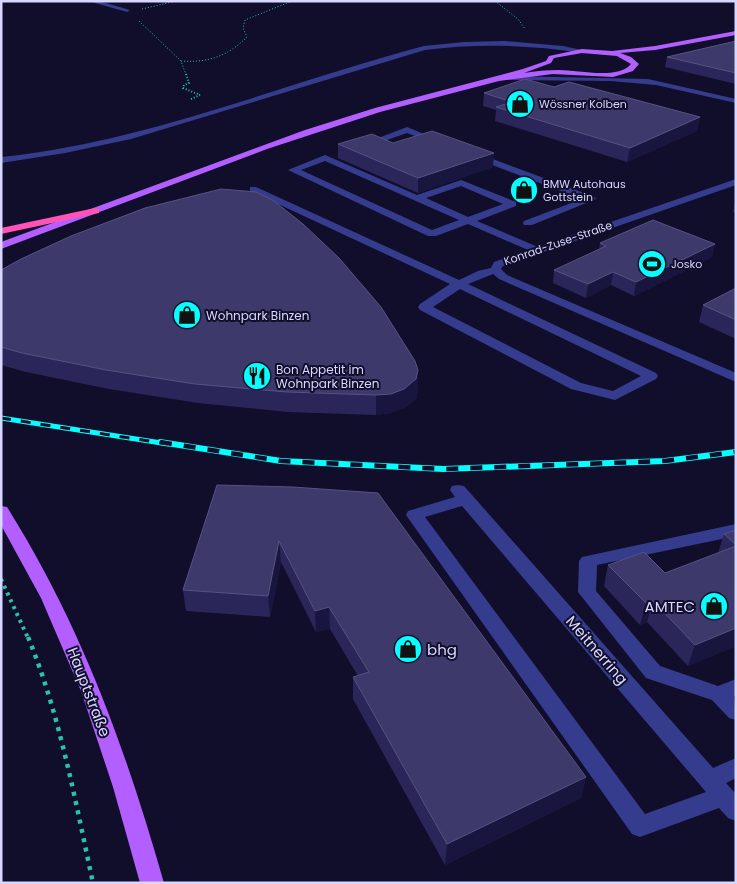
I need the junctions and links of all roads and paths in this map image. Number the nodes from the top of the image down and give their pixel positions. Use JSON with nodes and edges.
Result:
{"nodes":[{"id":1,"x":91,"y":1,"type":"edge"},
{"id":2,"x":176,"y":1,"type":"edge"},
{"id":3,"x":292,"y":1,"type":"edge"},
{"id":4,"x":495,"y":1,"type":"edge"},
{"id":5,"x":137,"y":9,"type":"dead end"},
{"id":6,"x":127,"y":10,"type":"joint"},
{"id":7,"x":526,"y":32,"type":"dead end"},
{"id":8,"x":736,"y":33,"type":"edge"},
{"id":9,"x":527,"y":43,"type":"junction"},
{"id":10,"x":656,"y":48,"type":"junction"},
{"id":11,"x":583,"y":51,"type":"junction"},
{"id":12,"x":606,"y":52,"type":"junction"},
{"id":13,"x":552,"y":59,"type":"junction"},
{"id":14,"x":630,"y":60,"type":"junction"},
{"id":15,"x":182,"y":61,"type":"junction"},
{"id":16,"x":639,"y":70,"type":"junction"},
{"id":17,"x":578,"y":73,"type":"junction"},
{"id":18,"x":607,"y":75,"type":"junction"},
{"id":19,"x":510,"y":78,"type":"junction"},
{"id":20,"x":495,"y":79,"type":"junction"},
{"id":21,"x":656,"y":83,"type":"junction"},
{"id":22,"x":200,"y":95,"type":"dead end"},
{"id":23,"x":736,"y":95,"type":"edge"},
{"id":24,"x":736,"y":101,"type":"edge"},
{"id":25,"x":444,"y":144,"type":"edge"},
{"id":26,"x":462,"y":150,"type":"edge"},
{"id":27,"x":325,"y":158,"type":"junction"},
{"id":28,"x":1,"y":160,"type":"edge"},
{"id":29,"x":735,"y":183,"type":"edge"},
{"id":30,"x":253,"y":189,"type":"dead end"},
{"id":31,"x":417,"y":198,"type":"junction"},
{"id":32,"x":95,"y":211,"type":"junction"},
{"id":33,"x":468,"y":220,"type":"junction"},
{"id":34,"x":528,"y":223,"type":"dead end"},
{"id":35,"x":1,"y":231,"type":"edge"},
{"id":36,"x":1,"y":246,"type":"edge"},
{"id":37,"x":537,"y":250,"type":"junction"},
{"id":38,"x":495,"y":270,"type":"junction"},
{"id":39,"x":459,"y":284,"type":"junction"},
{"id":40,"x":736,"y":378,"type":"edge"},
{"id":41,"x":1,"y":511,"type":"edge"},
{"id":42,"x":736,"y":530,"type":"edge"},
{"id":43,"x":1,"y":579,"type":"edge"},
{"id":44,"x":727,"y":691,"type":"edge"},
{"id":45,"x":736,"y":712,"type":"edge"},
{"id":46,"x":736,"y":767,"type":"edge"},
{"id":47,"x":723,"y":796,"type":"edge"},
{"id":48,"x":93,"y":883,"type":"edge"},
{"id":49,"x":152,"y":883,"type":"edge"}],
"edges":[{"from":1,"to":6,"type":"street"},
{"from":2,"to":5,"type":"path"},
{"from":3,"to":15,"type":"path"},
{"from":4,"to":7,"type":"path"},
{"from":6,"to":15,"type":"path"},
{"from":8,"to":10,"type":"main road"},
{"from":9,"to":11,"type":"street"},
{"from":9,"to":13,"type":"street"},
{"from":9,"to":28,"type":"street"},
{"from":10,"to":12,"type":"main road"},
{"from":10,"to":14,"type":"main road"},
{"from":11,"to":12,"type":"main road"},
{"from":11,"to":13,"type":"main road"},
{"from":12,"to":14,"type":"main road"},
{"from":13,"to":17,"type":"main road"},
{"from":13,"to":20,"type":"main road"},
{"from":14,"to":16,"type":"main road"},
{"from":15,"to":22,"type":"path"},
{"from":16,"to":18,"type":"main road"},
{"from":16,"to":23,"type":"street"},
{"from":17,"to":18,"type":"main road"},
{"from":17,"to":19,"type":"main road"},
{"from":18,"to":21,"type":"street"},
{"from":19,"to":20,"type":"main road"},
{"from":19,"to":21,"type":"street"},
{"from":20,"to":32,"type":"main road"},
{"from":21,"to":24,"type":"street"},
{"from":25,"to":27,"type":"street"},
{"from":26,"to":34,"type":"street"},
{"from":27,"to":31,"type":"street"},
{"from":27,"to":33,"type":"street"},
{"from":29,"to":37,"type":"street","name":"Konrad-Zuse-Straße"},
{"from":30,"to":39,"type":"street"},
{"from":31,"to":33,"type":"street"},
{"from":31,"to":33,"type":"street"},
{"from":32,"to":35,"type":"highway"},
{"from":32,"to":36,"type":"main road"},
{"from":33,"to":37,"type":"street"},
{"from":37,"to":38,"type":"street","name":"Konrad-Zuse-Straße"},
{"from":38,"to":39,"type":"street"},
{"from":38,"to":40,"type":"street","name":"Konrad-Zuse-Straße"},
{"from":39,"to":39,"type":"street"},
{"from":41,"to":49,"type":"main road","name":"Hauptstraße"},
{"from":42,"to":44,"type":"street"},
{"from":43,"to":48,"type":"path"},
{"from":44,"to":45,"type":"street"},
{"from":46,"to":47,"type":"street"},
{"from":47,"to":47,"type":"street","name":"Meitnerring"}]}
